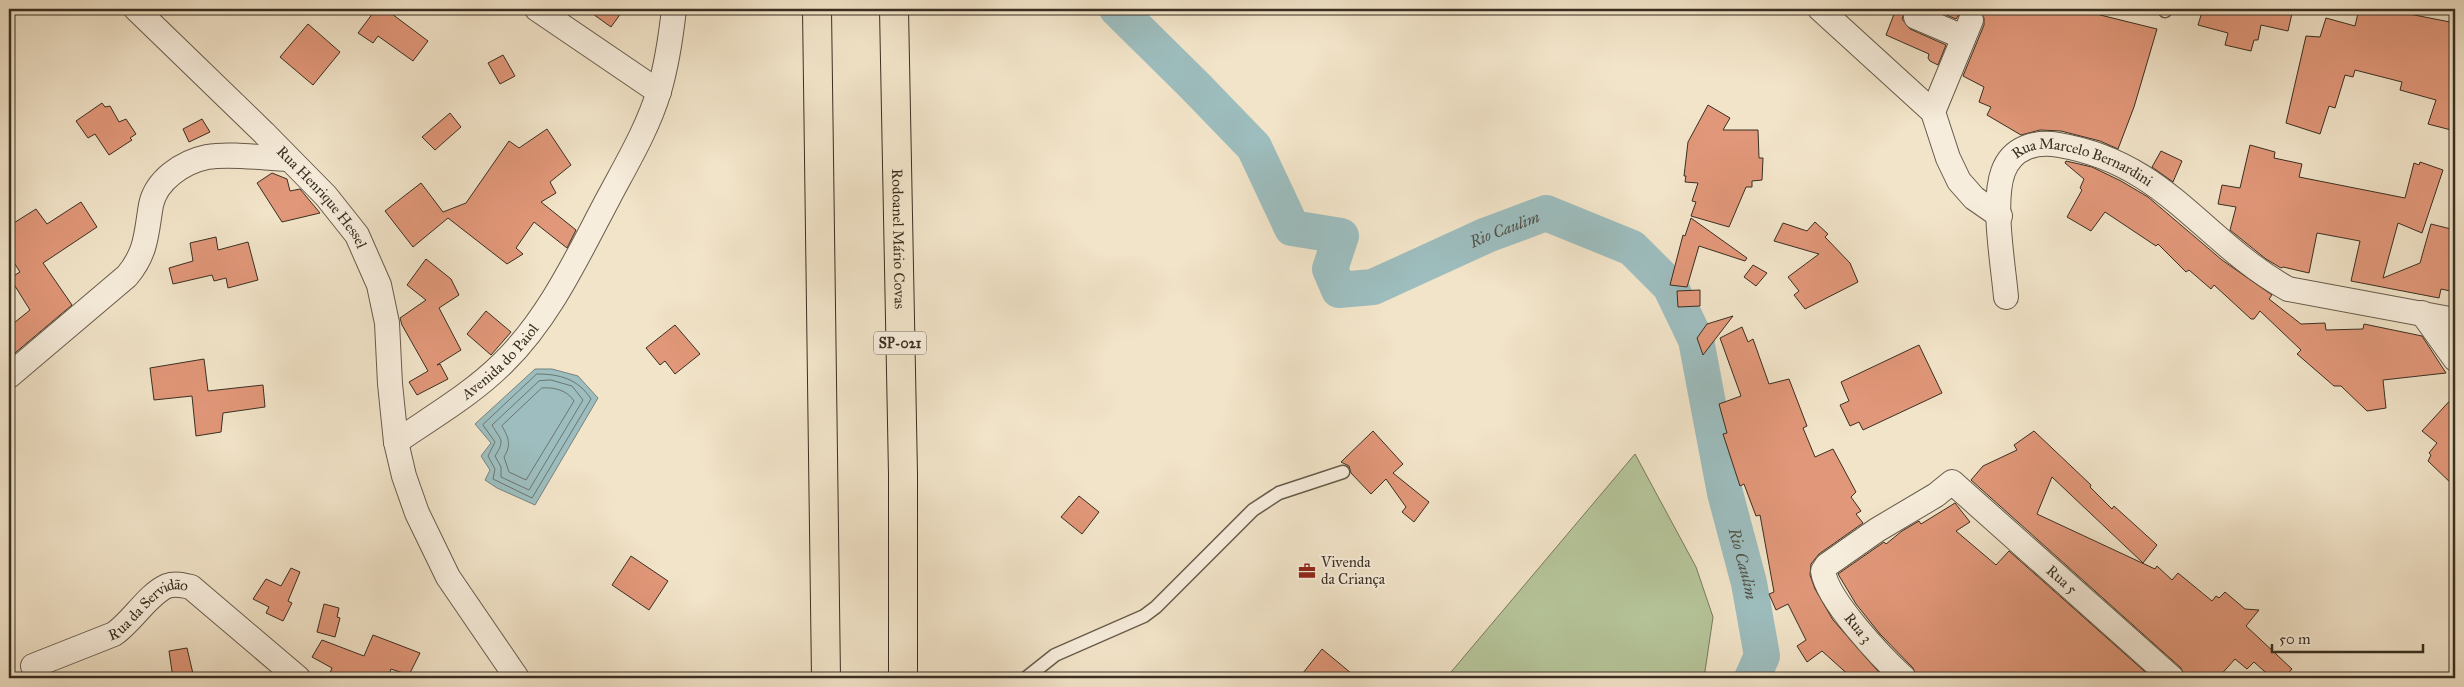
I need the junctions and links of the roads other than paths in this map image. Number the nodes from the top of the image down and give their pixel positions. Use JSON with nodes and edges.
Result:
{"nodes":[{"id":1,"x":136,"y":9,"type":"edge"},
{"id":2,"x":537,"y":9,"type":"edge"},
{"id":3,"x":674,"y":9,"type":"edge"},
{"id":4,"x":817,"y":9,"type":"edge"},
{"id":5,"x":894,"y":9,"type":"edge"},
{"id":6,"x":1820,"y":9,"type":"edge"},
{"id":7,"x":1916,"y":17,"type":"dead end"},
{"id":8,"x":659,"y":92,"type":"junction"},
{"id":9,"x":1933,"y":112,"type":"junction"},
{"id":10,"x":288,"y":159,"type":"junction"},
{"id":11,"x":2000,"y":216,"type":"junction"},
{"id":12,"x":2006,"y":297,"type":"dead end"},
{"id":13,"x":2422,"y":313,"type":"junction"},
{"id":14,"x":2455,"y":320,"type":"edge"},
{"id":15,"x":2455,"y":359,"type":"edge"},
{"id":16,"x":9,"y":376,"type":"edge"},
{"id":17,"x":396,"y":442,"type":"junction"},
{"id":18,"x":1343,"y":472,"type":"dead end"},
{"id":19,"x":1952,"y":482,"type":"joint"},
{"id":20,"x":33,"y":666,"type":"dead end"},
{"id":21,"x":298,"y":678,"type":"edge"},
{"id":22,"x":518,"y":678,"type":"edge"},
{"id":23,"x":826,"y":678,"type":"edge"},
{"id":24,"x":903,"y":678,"type":"edge"},
{"id":25,"x":1026,"y":678,"type":"edge"},
{"id":26,"x":1904,"y":678,"type":"edge"},
{"id":27,"x":2172,"y":678,"type":"edge"}],
"edges":[{"from":1,"to":10,"type":"street","name":"Rua Henrique Hessel"},
{"from":2,"to":8,"type":"street"},
{"from":3,"to":8,"type":"street","name":"Avenida do Paiol"},
{"from":4,"to":23,"type":"highway"},
{"from":5,"to":24,"type":"highway","name":"Rodoanel Mário Covas","number":"SP-021"},
{"from":6,"to":9,"type":"street"},
{"from":7,"to":9,"type":"street"},
{"from":8,"to":17,"type":"street","name":"Avenida do Paiol"},
{"from":9,"to":11,"type":"street"},
{"from":10,"to":16,"type":"street"},
{"from":10,"to":17,"type":"street","name":"Rua Henrique Hessel"},
{"from":11,"to":12,"type":"street","name":"Rua Marcelo Bernardini"},
{"from":11,"to":13,"type":"street","name":"Rua Marcelo Bernardini"},
{"from":13,"to":14,"type":"street","name":"Rua Marcelo Bernardini"},
{"from":13,"to":15,"type":"street"},
{"from":17,"to":22,"type":"street"},
{"from":18,"to":25,"type":"lane"},
{"from":19,"to":26,"type":"street","name":"Rua 3"},
{"from":19,"to":27,"type":"street","name":"Rua 5"},
{"from":20,"to":21,"type":"street","name":"Rua da Servidão"}]}
